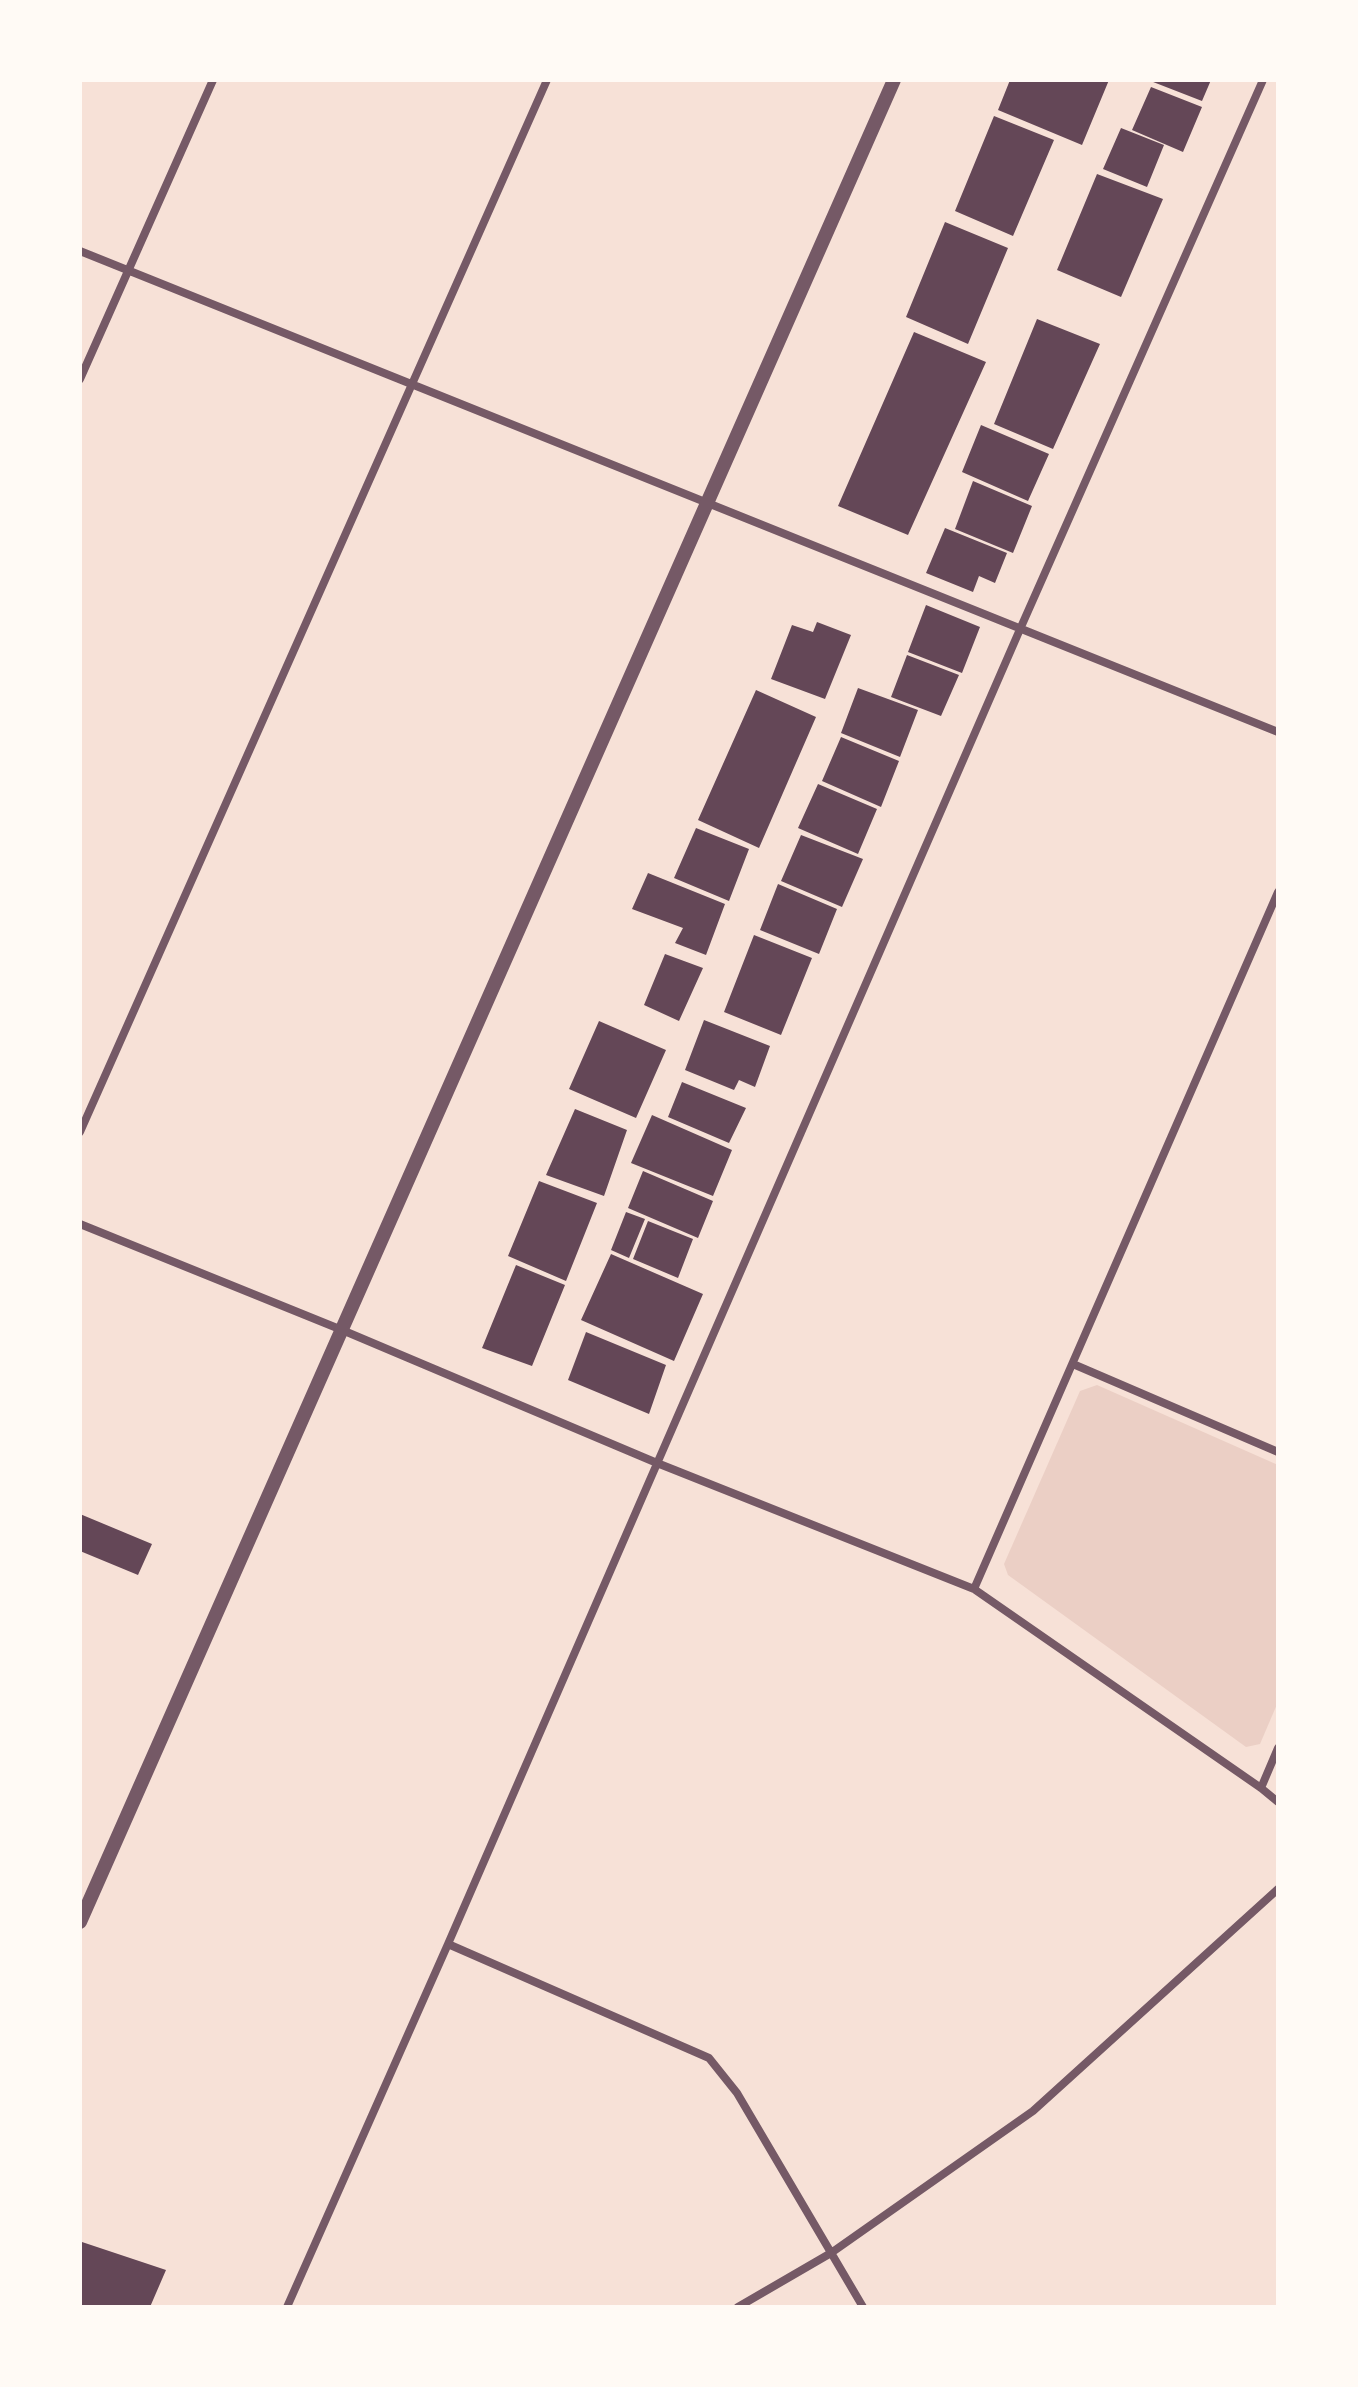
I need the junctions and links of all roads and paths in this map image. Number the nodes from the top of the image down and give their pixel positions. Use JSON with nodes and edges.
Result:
{"nodes":[{"id":1,"x":213,"y":80,"type":"edge"},
{"id":2,"x":547,"y":80,"type":"edge"},
{"id":3,"x":894,"y":80,"type":"edge"},
{"id":4,"x":1263,"y":80,"type":"edge"},
{"id":5,"x":80,"y":251,"type":"edge"},
{"id":6,"x":128,"y":271,"type":"junction"},
{"id":7,"x":80,"y":379,"type":"edge"},
{"id":8,"x":411,"y":385,"type":"junction"},
{"id":9,"x":707,"y":503,"type":"junction"},
{"id":10,"x":1021,"y":627,"type":"junction"},
{"id":11,"x":1278,"y":732,"type":"edge"},
{"id":12,"x":1278,"y":892,"type":"edge"},
{"id":13,"x":80,"y":1132,"type":"edge"},
{"id":14,"x":80,"y":1224,"type":"edge"},
{"id":15,"x":342,"y":1330,"type":"junction"},
{"id":16,"x":1073,"y":1364,"type":"junction"},
{"id":17,"x":1278,"y":1452,"type":"edge"},
{"id":18,"x":657,"y":1463,"type":"junction"},
{"id":19,"x":974,"y":1589,"type":"junction"},
{"id":20,"x":1278,"y":1748,"type":"edge"},
{"id":21,"x":1261,"y":1788,"type":"junction"},
{"id":22,"x":1278,"y":1802,"type":"edge"},
{"id":23,"x":1278,"y":1889,"type":"edge"},
{"id":24,"x":80,"y":1922,"type":"edge"},
{"id":25,"x":448,"y":1944,"type":"junction"},
{"id":26,"x":831,"y":2253,"type":"junction"},
{"id":27,"x":287,"y":2307,"type":"edge"},
{"id":28,"x":738,"y":2307,"type":"edge"},
{"id":29,"x":863,"y":2307,"type":"edge"}],
"edges":[{"from":1,"to":6,"type":"street"},
{"from":2,"to":8,"type":"street"},
{"from":3,"to":9,"type":"street"},
{"from":4,"to":10,"type":"street"},
{"from":5,"to":6,"type":"street"},
{"from":6,"to":7,"type":"street"},
{"from":6,"to":8,"type":"street"},
{"from":8,"to":9,"type":"street"},
{"from":8,"to":13,"type":"street"},
{"from":9,"to":10,"type":"street"},
{"from":9,"to":15,"type":"street"},
{"from":10,"to":11,"type":"street"},
{"from":10,"to":18,"type":"street"},
{"from":12,"to":16,"type":"street"},
{"from":14,"to":15,"type":"street"},
{"from":15,"to":18,"type":"street"},
{"from":15,"to":24,"type":"street"},
{"from":16,"to":17,"type":"street"},
{"from":16,"to":19,"type":"street"},
{"from":18,"to":19,"type":"street"},
{"from":18,"to":25,"type":"street"},
{"from":19,"to":21,"type":"street"},
{"from":20,"to":21,"type":"street"},
{"from":21,"to":22,"type":"street"},
{"from":23,"to":26,"type":"street"},
{"from":25,"to":26,"type":"street"},
{"from":25,"to":27,"type":"street"},
{"from":26,"to":28,"type":"street"},
{"from":26,"to":29,"type":"street"}]}
